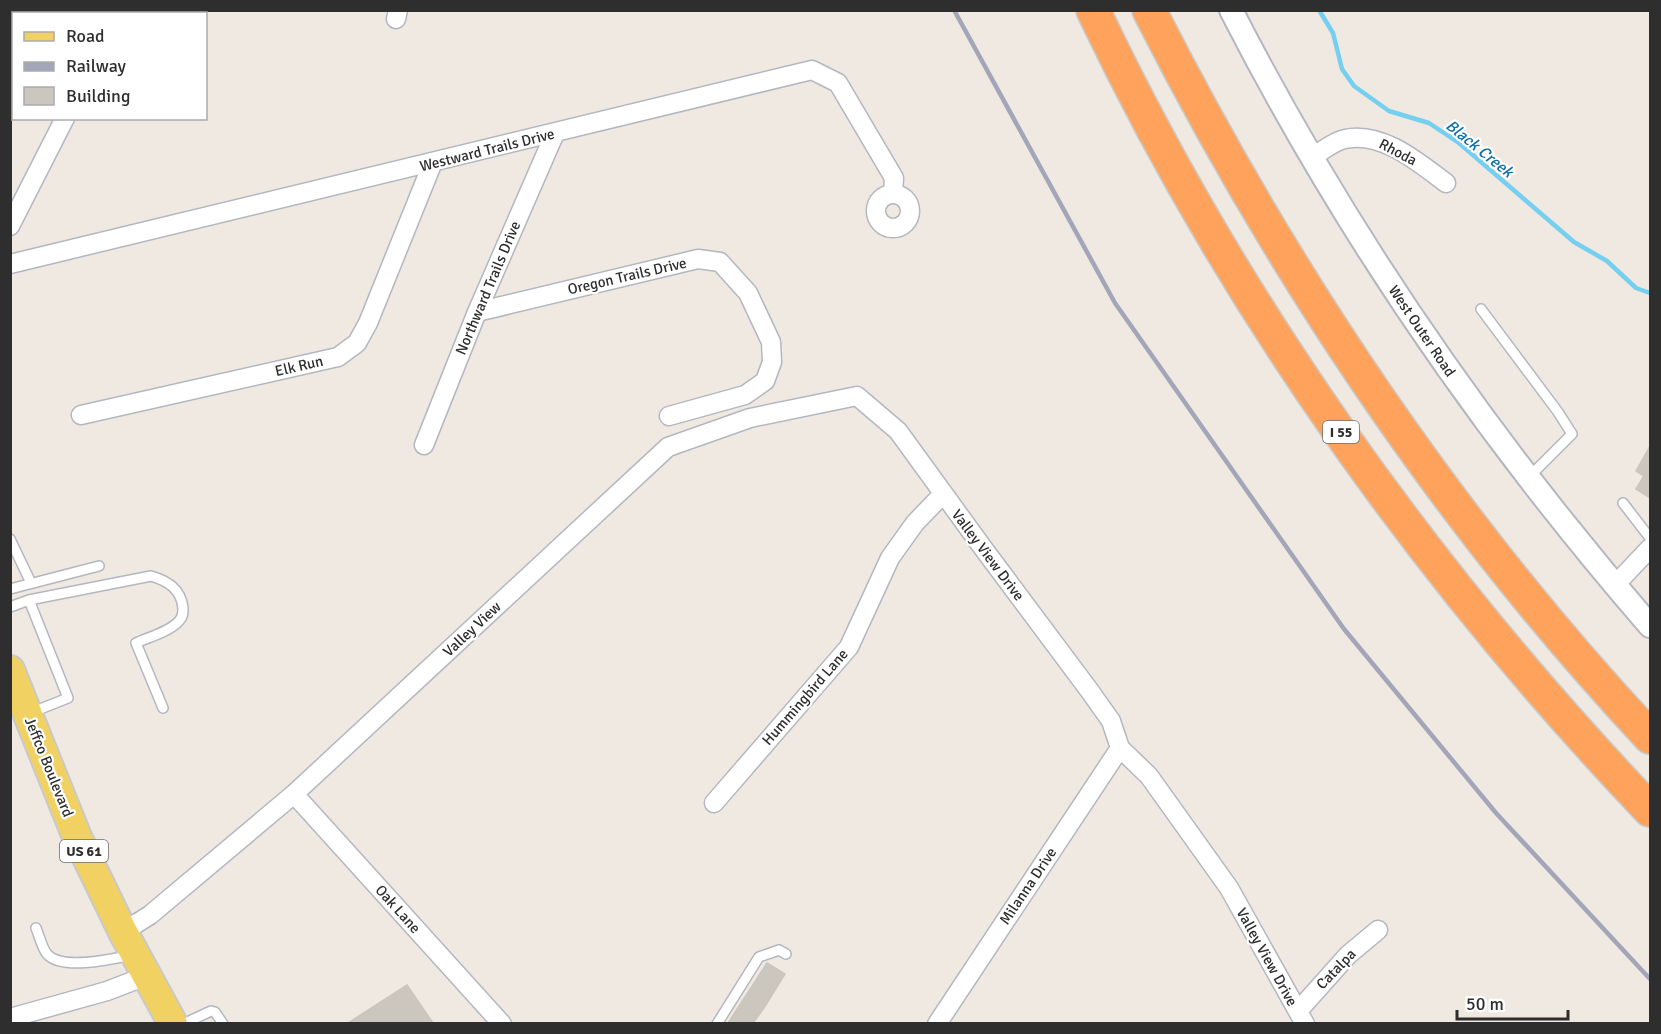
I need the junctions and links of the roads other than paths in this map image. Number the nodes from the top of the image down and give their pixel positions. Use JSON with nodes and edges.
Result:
{"nodes":[{"id":1,"x":1093,"y":10,"type":"edge"},
{"id":2,"x":1149,"y":10,"type":"edge"},
{"id":3,"x":1231,"y":10,"type":"edge"},
{"id":4,"x":64,"y":120,"type":"edge"},
{"id":5,"x":555,"y":133,"type":"junction"},
{"id":6,"x":1312,"y":157,"type":"junction"},
{"id":7,"x":433,"y":162,"type":"junction"},
{"id":8,"x":1446,"y":183,"type":"dead end"},
{"id":9,"x":893,"y":193,"type":"dead end"},
{"id":10,"x":10,"y":226,"type":"edge"},
{"id":11,"x":10,"y":264,"type":"edge"},
{"id":12,"x":1481,"y":309,"type":"dead end"},
{"id":13,"x":477,"y":312,"type":"junction"},
{"id":14,"x":857,"y":396,"type":"joint"},
{"id":15,"x":81,"y":415,"type":"dead end"},
{"id":16,"x":669,"y":416,"type":"dead end"},
{"id":17,"x":424,"y":445,"type":"dead end"},
{"id":18,"x":1528,"y":478,"type":"junction"},
{"id":19,"x":943,"y":494,"type":"junction"},
{"id":20,"x":1623,"y":503,"type":"dead end"},
{"id":21,"x":1650,"y":538,"type":"edge"},
{"id":22,"x":10,"y":539,"type":"edge"},
{"id":23,"x":1650,"y":548,"type":"edge"},
{"id":24,"x":99,"y":566,"type":"dead end"},
{"id":25,"x":31,"y":583,"type":"junction"},
{"id":26,"x":1615,"y":585,"type":"junction"},
{"id":27,"x":10,"y":589,"type":"edge"},
{"id":28,"x":29,"y":600,"type":"junction"},
{"id":29,"x":10,"y":607,"type":"edge"},
{"id":30,"x":1650,"y":626,"type":"edge"},
{"id":31,"x":10,"y":670,"type":"edge"},
{"id":32,"x":163,"y":708,"type":"dead end"},
{"id":33,"x":27,"y":714,"type":"junction"},
{"id":34,"x":1650,"y":737,"type":"edge"},
{"id":35,"x":1120,"y":748,"type":"junction"},
{"id":36,"x":294,"y":794,"type":"junction"},
{"id":37,"x":714,"y":803,"type":"dead end"},
{"id":38,"x":1650,"y":810,"type":"edge"},
{"id":39,"x":36,"y":927,"type":"dead end"},
{"id":40,"x":1378,"y":930,"type":"dead end"},
{"id":41,"x":134,"y":954,"type":"junction"},
{"id":42,"x":786,"y":954,"type":"dead end"},
{"id":43,"x":1301,"y":1017,"type":"edge"},
{"id":44,"x":10,"y":1018,"type":"edge"},
{"id":45,"x":172,"y":1023,"type":"edge"},
{"id":46,"x":183,"y":1023,"type":"edge"},
{"id":47,"x":224,"y":1023,"type":"edge"},
{"id":48,"x":502,"y":1023,"type":"edge"},
{"id":49,"x":717,"y":1023,"type":"edge"},
{"id":50,"x":937,"y":1023,"type":"edge"}],
"edges":[{"from":1,"to":38,"type":"highway","number":"I 55"},
{"from":2,"to":34,"type":"highway"},
{"from":3,"to":6,"type":"street","name":"West Outer Road"},
{"from":4,"to":10,"type":"street"},
{"from":5,"to":7,"type":"street","name":"Westward Trails Drive"},
{"from":5,"to":9,"type":"street","name":"Westward Trails Drive"},
{"from":5,"to":13,"type":"street","name":"Northward Trails Drive"},
{"from":6,"to":8,"type":"street","name":"Rhoda"},
{"from":6,"to":18,"type":"street","name":"West Outer Road"},
{"from":7,"to":11,"type":"street","name":"Westward Trails Drive"},
{"from":7,"to":15,"type":"street","name":"Elk Run"},
{"from":12,"to":18,"type":"lane"},
{"from":13,"to":16,"type":"street","name":"Oregon Trails Drive"},
{"from":13,"to":17,"type":"street","name":"Northward Trails Drive"},
{"from":14,"to":19,"type":"street","name":"Valley View Drive"},
{"from":14,"to":36,"type":"street","name":"Valley View"},
{"from":18,"to":26,"type":"street","name":"West Outer Road"},
{"from":19,"to":35,"type":"street","name":"Valley View Drive"},
{"from":19,"to":37,"type":"street","name":"Hummingbird Lane"},
{"from":20,"to":21,"type":"lane"},
{"from":22,"to":25,"type":"lane"},
{"from":23,"to":26,"type":"street"},
{"from":24,"to":25,"type":"lane"},
{"from":25,"to":27,"type":"lane"},
{"from":26,"to":30,"type":"street","name":"West Outer Road"},
{"from":28,"to":29,"type":"lane"},
{"from":28,"to":32,"type":"lane"},
{"from":28,"to":33,"type":"lane"},
{"from":31,"to":33,"type":"main road","name":"Jeffco Boulevard","number":"US 61"},
{"from":33,"to":41,"type":"main road","name":"Jeffco Boulevard","number":"US 61"},
{"from":35,"to":43,"type":"street","name":"Valley View Drive"},
{"from":35,"to":50,"type":"street","name":"Milanna Drive"},
{"from":36,"to":41,"type":"street","name":"Valley View"},
{"from":36,"to":48,"type":"street","name":"Oak Lane"},
{"from":39,"to":41,"type":"lane"},
{"from":40,"to":43,"type":"street","name":"Catalpa"},
{"from":41,"to":44,"type":"street","name":"Valley View"},
{"from":41,"to":45,"type":"main road","name":"Jeffco Boulevard","number":"US 61"},
{"from":42,"to":49,"type":"lane"},
{"from":46,"to":47,"type":"lane"}]}
